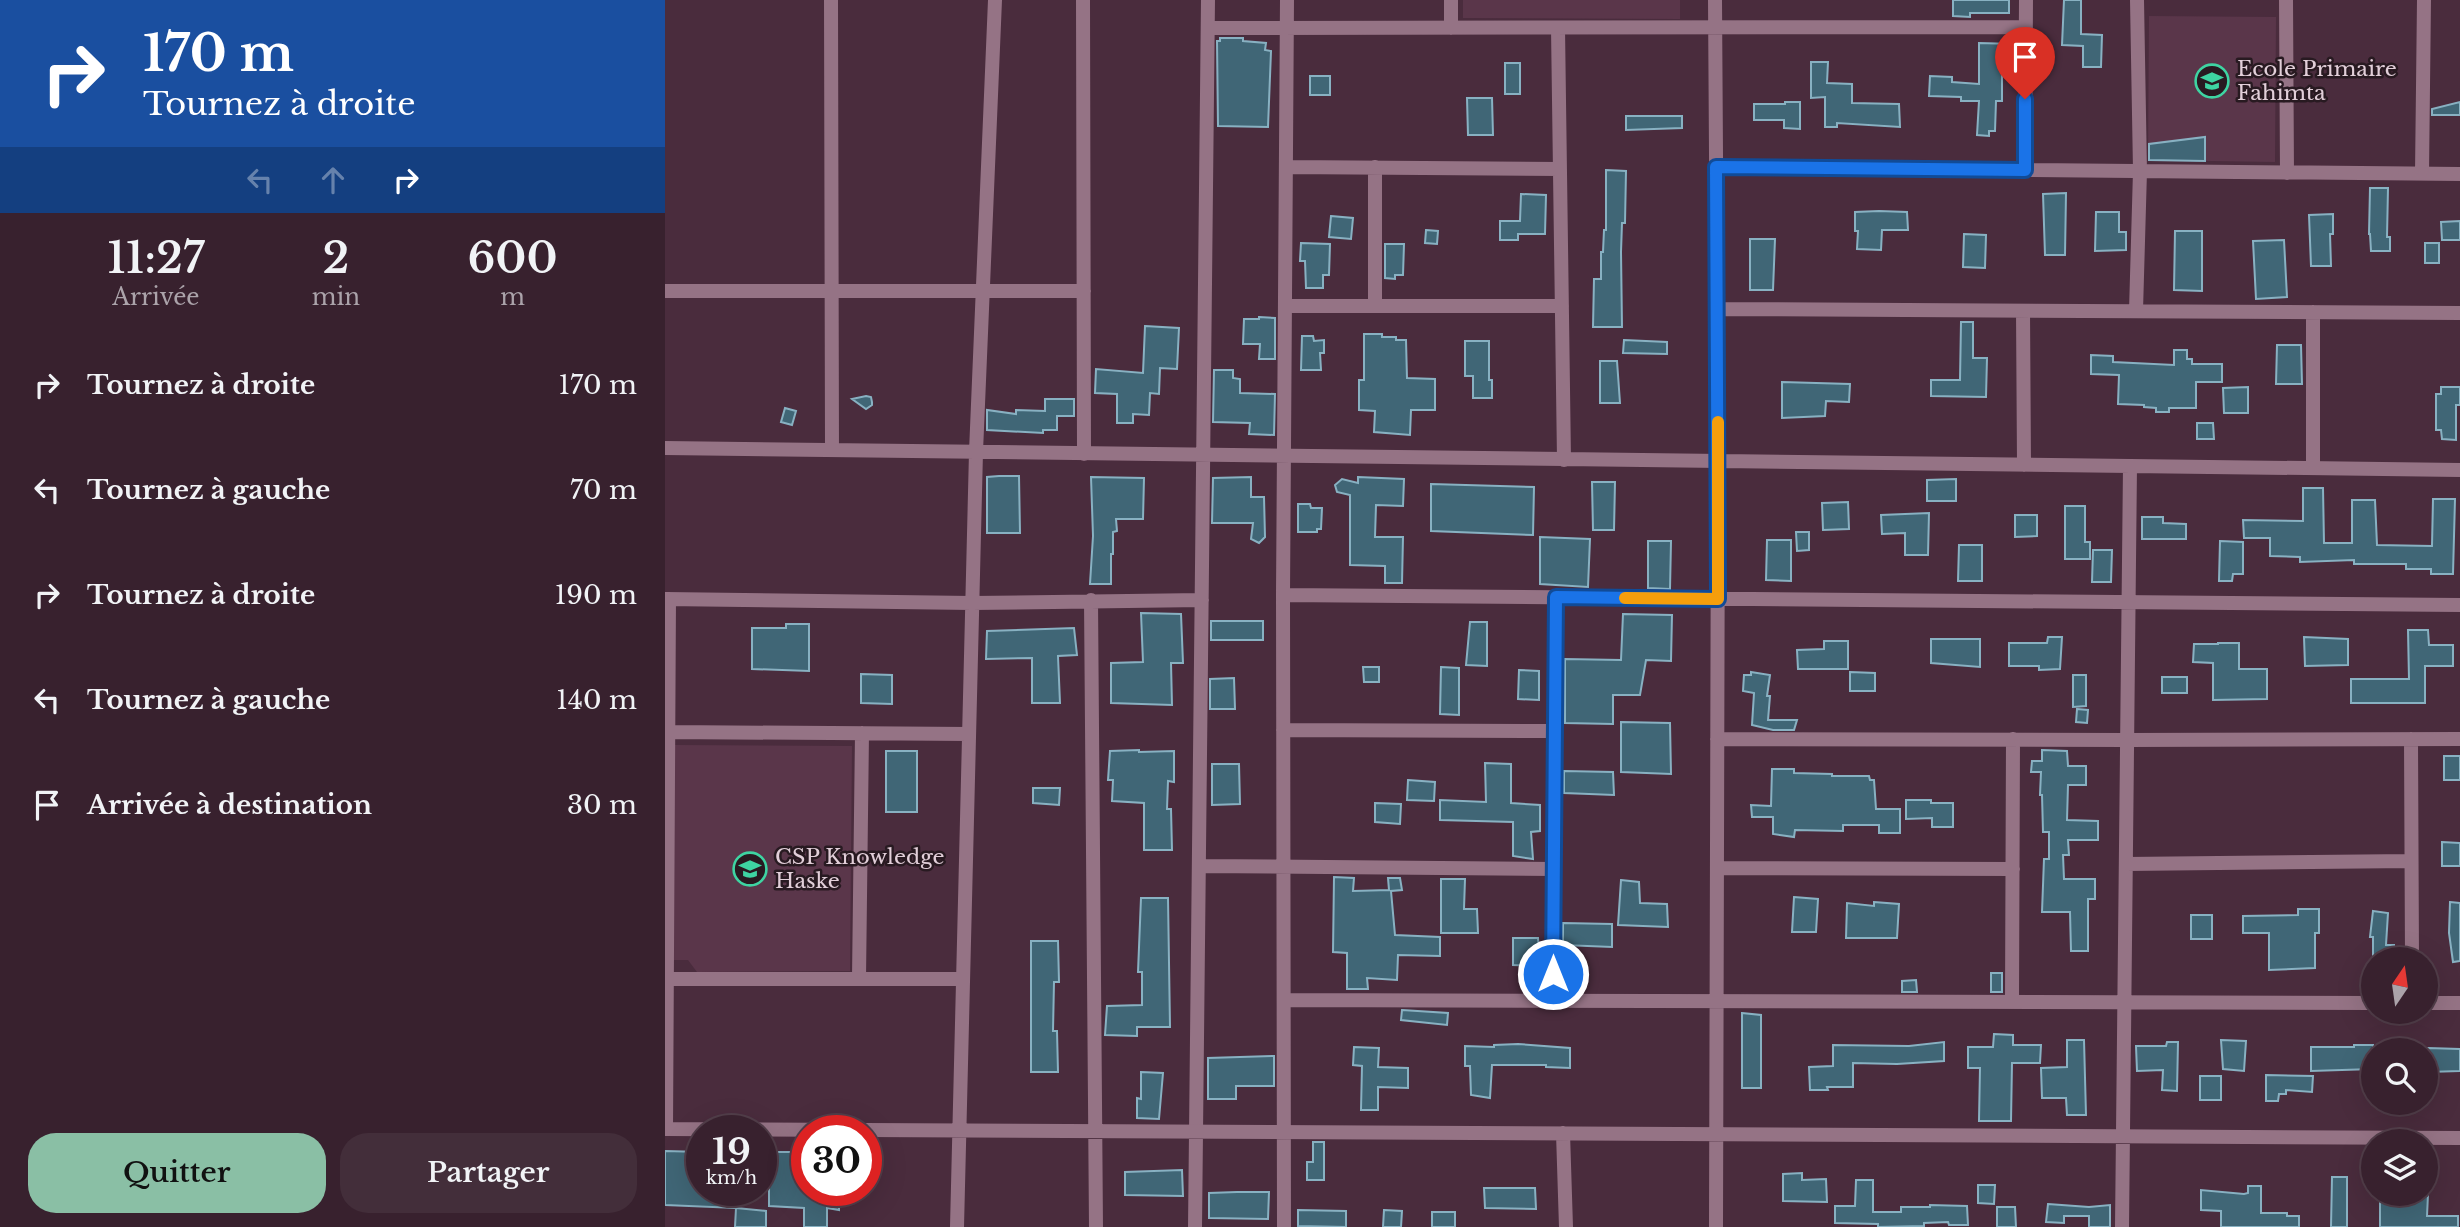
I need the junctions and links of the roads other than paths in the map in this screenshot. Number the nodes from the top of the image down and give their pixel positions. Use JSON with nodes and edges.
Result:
{"nodes":[{"id":1,"x":831,"y":0,"type":"edge"},
{"id":2,"x":995,"y":0,"type":"edge"},
{"id":3,"x":1083,"y":0,"type":"edge"},
{"id":4,"x":1208,"y":0,"type":"edge"},
{"id":5,"x":1287,"y":0,"type":"edge"},
{"id":6,"x":1451,"y":0,"type":"edge"},
{"id":7,"x":1715,"y":0,"type":"edge"},
{"id":8,"x":2026,"y":0,"type":"edge"},
{"id":9,"x":2137,"y":0,"type":"edge"},
{"id":10,"x":2286,"y":0,"type":"edge"},
{"id":11,"x":2424,"y":0,"type":"edge"},
{"id":12,"x":2026,"y":27,"type":"junction"},
{"id":13,"x":1208,"y":28,"type":"junction"},
{"id":14,"x":1287,"y":28,"type":"junction"},
{"id":15,"x":1451,"y":28,"type":"junction"},
{"id":16,"x":1558,"y":28,"type":"junction"},
{"id":17,"x":1716,"y":28,"type":"junction"},
{"id":18,"x":1286,"y":167,"type":"junction"},
{"id":19,"x":1375,"y":167,"type":"junction"},
{"id":20,"x":1716,"y":167,"type":"junction"},
{"id":21,"x":1560,"y":169,"type":"junction"},
{"id":22,"x":2025,"y":170,"type":"junction"},
{"id":23,"x":2140,"y":171,"type":"junction"},
{"id":24,"x":2287,"y":173,"type":"junction"},
{"id":25,"x":2422,"y":173,"type":"junction"},
{"id":26,"x":2460,"y":174,"type":"edge"},
{"id":27,"x":665,"y":291,"type":"edge"},
{"id":28,"x":831,"y":291,"type":"junction"},
{"id":29,"x":983,"y":291,"type":"junction"},
{"id":30,"x":1084,"y":291,"type":"junction"},
{"id":31,"x":1285,"y":306,"type":"junction"},
{"id":32,"x":1375,"y":306,"type":"junction"},
{"id":33,"x":1562,"y":306,"type":"junction"},
{"id":34,"x":1717,"y":309,"type":"junction"},
{"id":35,"x":2023,"y":311,"type":"junction"},
{"id":36,"x":2136,"y":311,"type":"junction"},
{"id":37,"x":2313,"y":312,"type":"junction"},
{"id":38,"x":2460,"y":313,"type":"edge"},
{"id":39,"x":665,"y":448,"type":"edge"},
{"id":40,"x":832,"y":450,"type":"junction"},
{"id":41,"x":976,"y":452,"type":"junction"},
{"id":42,"x":1084,"y":454,"type":"junction"},
{"id":43,"x":1203,"y":455,"type":"junction"},
{"id":44,"x":1284,"y":456,"type":"junction"},
{"id":45,"x":1564,"y":460,"type":"junction"},
{"id":46,"x":1718,"y":462,"type":"junction"},
{"id":47,"x":2024,"y":465,"type":"junction"},
{"id":48,"x":2130,"y":466,"type":"junction"},
{"id":49,"x":2313,"y":468,"type":"junction"},
{"id":50,"x":2460,"y":470,"type":"edge"},
{"id":51,"x":1283,"y":595,"type":"junction"},
{"id":52,"x":1556,"y":597,"type":"junction"},
{"id":53,"x":667,"y":599,"type":"edge"},
{"id":54,"x":1718,"y":599,"type":"junction"},
{"id":55,"x":1091,"y":600,"type":"junction"},
{"id":56,"x":1202,"y":600,"type":"junction"},
{"id":57,"x":2129,"y":602,"type":"junction"},
{"id":58,"x":972,"y":603,"type":"junction"},
{"id":59,"x":2460,"y":605,"type":"edge"},
{"id":60,"x":1283,"y":730,"type":"junction"},
{"id":61,"x":1555,"y":731,"type":"junction"},
{"id":62,"x":668,"y":732,"type":"junction"},
{"id":63,"x":862,"y":733,"type":"junction"},
{"id":64,"x":969,"y":734,"type":"junction"},
{"id":65,"x":1717,"y":738,"type":"junction"},
{"id":66,"x":2013,"y":739,"type":"junction"},
{"id":67,"x":2411,"y":739,"type":"junction"},
{"id":68,"x":2460,"y":739,"type":"edge"},
{"id":69,"x":2127,"y":740,"type":"junction"},
{"id":70,"x":2411,"y":861,"type":"junction"},
{"id":71,"x":2126,"y":864,"type":"junction"},
{"id":72,"x":1199,"y":866,"type":"junction"},
{"id":73,"x":1284,"y":867,"type":"junction"},
{"id":74,"x":1717,"y":868,"type":"junction"},
{"id":75,"x":1554,"y":869,"type":"junction"},
{"id":76,"x":2013,"y":869,"type":"junction"},
{"id":77,"x":2412,"y":947,"type":"edge"},
{"id":78,"x":667,"y":979,"type":"junction"},
{"id":79,"x":859,"y":979,"type":"junction"},
{"id":80,"x":963,"y":979,"type":"junction"},
{"id":81,"x":1284,"y":1000,"type":"junction"},
{"id":82,"x":1553,"y":1000,"type":"junction"},
{"id":83,"x":1716,"y":1001,"type":"junction"},
{"id":84,"x":2012,"y":1002,"type":"junction"},
{"id":85,"x":2125,"y":1002,"type":"junction"},
{"id":86,"x":2361,"y":1003,"type":"edge"},
{"id":87,"x":2438,"y":1003,"type":"edge"},
{"id":88,"x":2460,"y":1003,"type":"edge"},
{"id":89,"x":665,"y":1129,"type":"edge"},
{"id":90,"x":960,"y":1130,"type":"junction"},
{"id":91,"x":1095,"y":1131,"type":"junction"},
{"id":92,"x":1196,"y":1132,"type":"junction"},
{"id":93,"x":1284,"y":1132,"type":"junction"},
{"id":94,"x":1563,"y":1133,"type":"junction"},
{"id":95,"x":1716,"y":1134,"type":"junction"},
{"id":96,"x":2123,"y":1136,"type":"junction"},
{"id":97,"x":2460,"y":1138,"type":"edge"},
{"id":98,"x":957,"y":1227,"type":"edge"},
{"id":99,"x":1096,"y":1227,"type":"edge"},
{"id":100,"x":1195,"y":1227,"type":"edge"},
{"id":101,"x":1285,"y":1227,"type":"edge"},
{"id":102,"x":1566,"y":1227,"type":"edge"},
{"id":103,"x":1716,"y":1227,"type":"edge"},
{"id":104,"x":2122,"y":1227,"type":"edge"}],
"edges":[{"from":1,"to":28,"type":"street"},
{"from":2,"to":29,"type":"street"},
{"from":3,"to":30,"type":"street"},
{"from":4,"to":13,"type":"street"},
{"from":5,"to":14,"type":"street"},
{"from":6,"to":15,"type":"street"},
{"from":7,"to":17,"type":"street"},
{"from":8,"to":12,"type":"street"},
{"from":9,"to":23,"type":"street"},
{"from":10,"to":24,"type":"street"},
{"from":11,"to":25,"type":"street"},
{"from":12,"to":17,"type":"street"},
{"from":12,"to":22,"type":"street"},
{"from":13,"to":14,"type":"street"},
{"from":13,"to":43,"type":"street"},
{"from":14,"to":15,"type":"street"},
{"from":14,"to":18,"type":"street"},
{"from":15,"to":16,"type":"street"},
{"from":16,"to":17,"type":"street"},
{"from":16,"to":21,"type":"street"},
{"from":17,"to":20,"type":"street"},
{"from":18,"to":19,"type":"street"},
{"from":18,"to":31,"type":"street"},
{"from":19,"to":21,"type":"street"},
{"from":19,"to":32,"type":"street"},
{"from":20,"to":22,"type":"street"},
{"from":20,"to":34,"type":"street"},
{"from":21,"to":33,"type":"street"},
{"from":22,"to":23,"type":"street"},
{"from":23,"to":24,"type":"street"},
{"from":23,"to":36,"type":"street"},
{"from":24,"to":25,"type":"street"},
{"from":25,"to":26,"type":"street"},
{"from":27,"to":28,"type":"street"},
{"from":28,"to":29,"type":"street"},
{"from":28,"to":40,"type":"street"},
{"from":29,"to":30,"type":"street"},
{"from":29,"to":41,"type":"street"},
{"from":30,"to":42,"type":"street"},
{"from":31,"to":32,"type":"street"},
{"from":31,"to":44,"type":"street"},
{"from":32,"to":33,"type":"street"},
{"from":33,"to":45,"type":"street"},
{"from":34,"to":35,"type":"street"},
{"from":34,"to":46,"type":"street"},
{"from":35,"to":36,"type":"street"},
{"from":35,"to":47,"type":"street"},
{"from":36,"to":37,"type":"street"},
{"from":37,"to":38,"type":"street"},
{"from":37,"to":49,"type":"street"},
{"from":39,"to":40,"type":"street"},
{"from":40,"to":41,"type":"street"},
{"from":41,"to":42,"type":"street"},
{"from":41,"to":58,"type":"street"},
{"from":42,"to":43,"type":"street"},
{"from":43,"to":44,"type":"street"},
{"from":43,"to":56,"type":"street"},
{"from":44,"to":45,"type":"street"},
{"from":44,"to":51,"type":"street"},
{"from":45,"to":46,"type":"street"},
{"from":46,"to":47,"type":"street"},
{"from":46,"to":54,"type":"street"},
{"from":47,"to":48,"type":"street"},
{"from":48,"to":49,"type":"street"},
{"from":48,"to":57,"type":"street"},
{"from":49,"to":50,"type":"street"},
{"from":51,"to":52,"type":"street"},
{"from":51,"to":60,"type":"street"},
{"from":52,"to":54,"type":"street"},
{"from":52,"to":61,"type":"street"},
{"from":53,"to":58,"type":"street"},
{"from":53,"to":62,"type":"street"},
{"from":54,"to":57,"type":"street"},
{"from":54,"to":65,"type":"street"},
{"from":55,"to":56,"type":"street"},
{"from":55,"to":58,"type":"street"},
{"from":55,"to":91,"type":"street"},
{"from":56,"to":72,"type":"street"},
{"from":57,"to":59,"type":"street"},
{"from":57,"to":69,"type":"street"},
{"from":58,"to":64,"type":"street"},
{"from":60,"to":61,"type":"street"},
{"from":60,"to":73,"type":"street"},
{"from":61,"to":75,"type":"street"},
{"from":62,"to":63,"type":"street"},
{"from":62,"to":78,"type":"street"},
{"from":63,"to":64,"type":"street"},
{"from":63,"to":79,"type":"street"},
{"from":64,"to":80,"type":"street"},
{"from":65,"to":66,"type":"street"},
{"from":65,"to":74,"type":"street"},
{"from":66,"to":69,"type":"street"},
{"from":66,"to":76,"type":"street"},
{"from":67,"to":68,"type":"street"},
{"from":67,"to":69,"type":"street"},
{"from":67,"to":70,"type":"street"},
{"from":69,"to":71,"type":"street"},
{"from":70,"to":71,"type":"street"},
{"from":70,"to":77,"type":"street"},
{"from":71,"to":85,"type":"street"},
{"from":72,"to":73,"type":"street"},
{"from":72,"to":92,"type":"street"},
{"from":73,"to":75,"type":"street"},
{"from":73,"to":81,"type":"street"},
{"from":74,"to":76,"type":"street"},
{"from":74,"to":83,"type":"street"},
{"from":75,"to":82,"type":"street"},
{"from":76,"to":84,"type":"street"},
{"from":78,"to":79,"type":"street"},
{"from":78,"to":89,"type":"street"},
{"from":79,"to":80,"type":"street"},
{"from":80,"to":90,"type":"street"},
{"from":81,"to":82,"type":"street"},
{"from":81,"to":93,"type":"street"},
{"from":82,"to":83,"type":"street"},
{"from":83,"to":84,"type":"street"},
{"from":83,"to":95,"type":"street"},
{"from":84,"to":85,"type":"street"},
{"from":85,"to":86,"type":"street"},
{"from":85,"to":96,"type":"street"},
{"from":87,"to":88,"type":"street"},
{"from":89,"to":90,"type":"street"},
{"from":90,"to":91,"type":"street"},
{"from":90,"to":98,"type":"street"},
{"from":91,"to":92,"type":"street"},
{"from":91,"to":99,"type":"street"},
{"from":92,"to":93,"type":"street"},
{"from":92,"to":100,"type":"street"},
{"from":93,"to":94,"type":"street"},
{"from":93,"to":101,"type":"street"},
{"from":94,"to":95,"type":"street"},
{"from":94,"to":102,"type":"street"},
{"from":95,"to":96,"type":"street"},
{"from":95,"to":103,"type":"street"},
{"from":96,"to":97,"type":"street"},
{"from":96,"to":104,"type":"street"}]}
